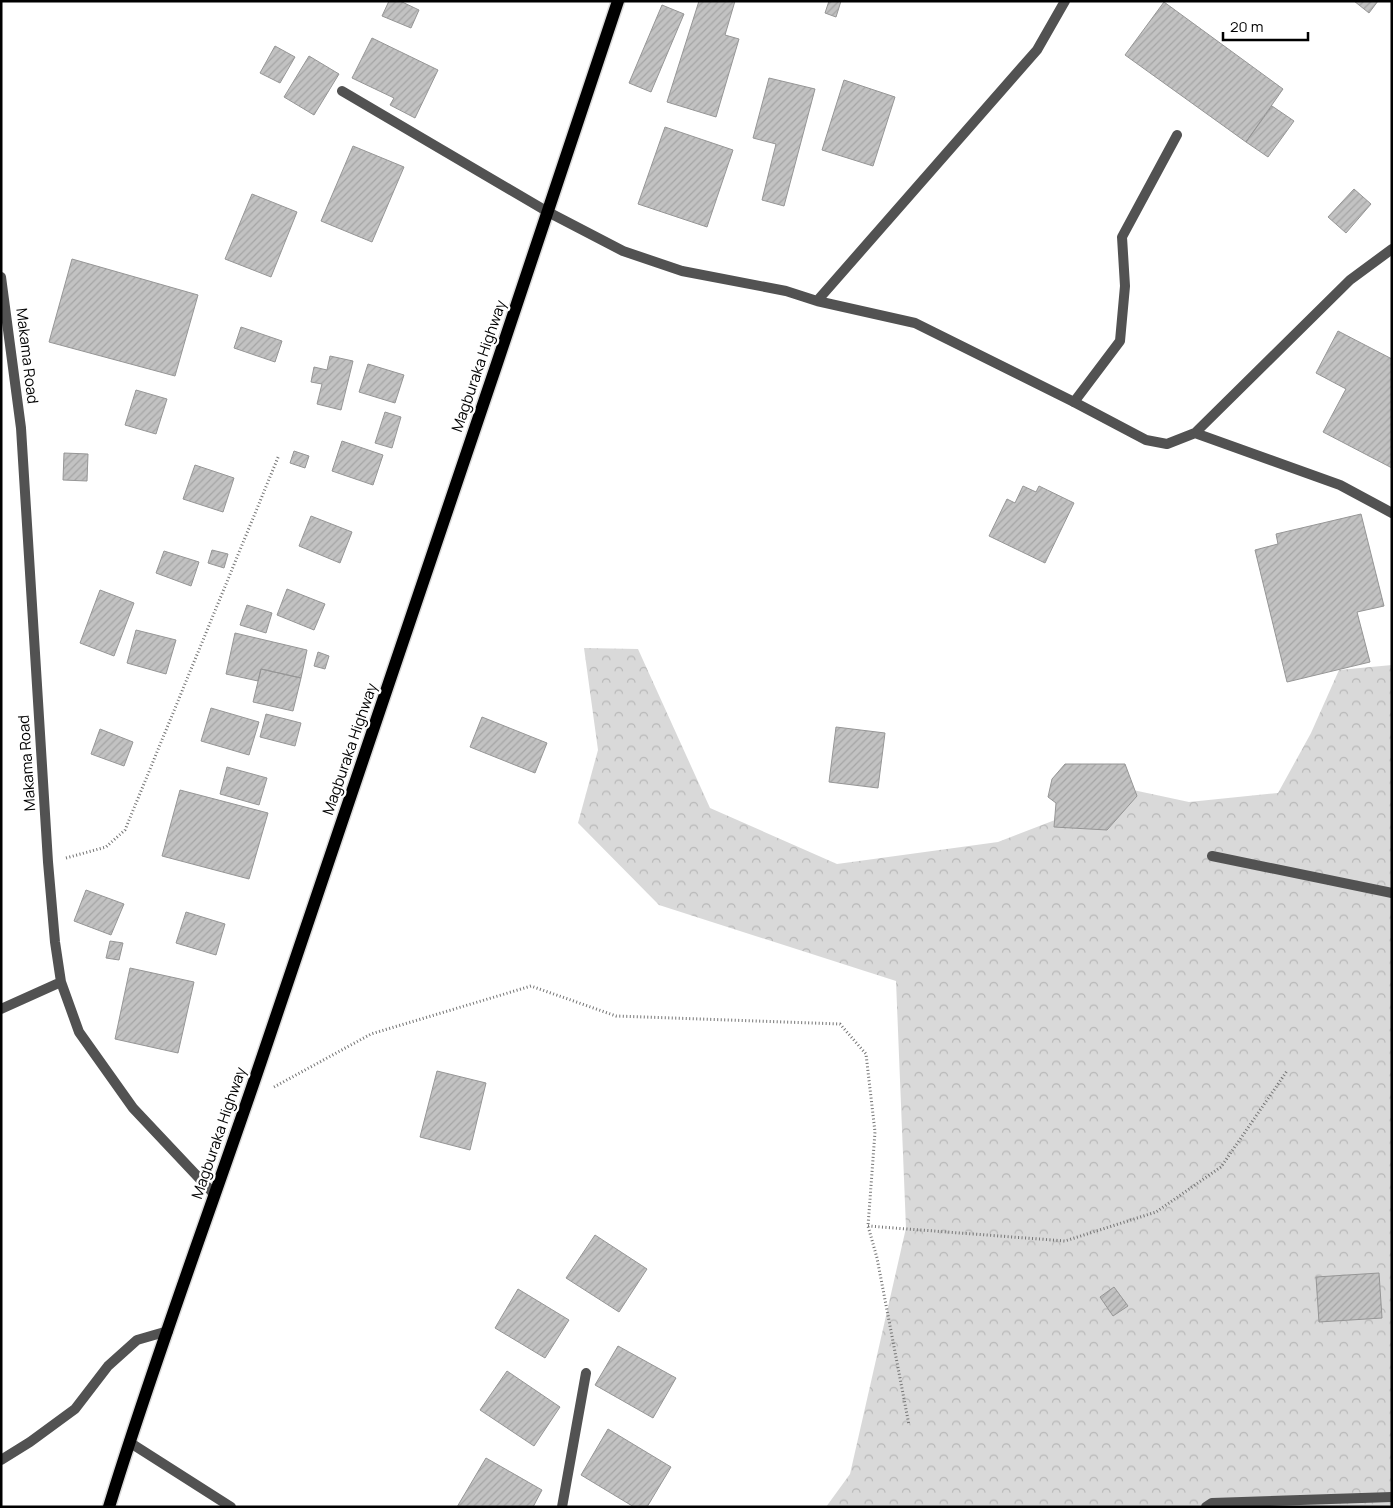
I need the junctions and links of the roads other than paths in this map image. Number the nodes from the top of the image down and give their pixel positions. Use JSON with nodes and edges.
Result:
{"nodes":[{"id":1,"x":618,"y":1,"type":"edge"},
{"id":2,"x":1065,"y":1,"type":"edge"},
{"id":3,"x":342,"y":91,"type":"dead end"},
{"id":4,"x":1176,"y":134,"type":"dead end"},
{"id":5,"x":548,"y":212,"type":"junction"},
{"id":6,"x":1392,"y":249,"type":"edge"},
{"id":7,"x":1,"y":276,"type":"edge"},
{"id":8,"x":817,"y":301,"type":"junction"},
{"id":9,"x":4,"y":323,"type":"edge"},
{"id":10,"x":1074,"y":402,"type":"junction"},
{"id":11,"x":1195,"y":433,"type":"junction"},
{"id":12,"x":1392,"y":513,"type":"edge"},
{"id":13,"x":1212,"y":856,"type":"dead end"},
{"id":14,"x":1392,"y":893,"type":"edge"},
{"id":15,"x":61,"y":982,"type":"junction"},
{"id":16,"x":1,"y":1009,"type":"edge"},
{"id":17,"x":215,"y":1195,"type":"junction"},
{"id":18,"x":168,"y":1330,"type":"junction"},
{"id":19,"x":586,"y":1373,"type":"dead end"},
{"id":20,"x":129,"y":1442,"type":"junction"},
{"id":21,"x":1,"y":1460,"type":"edge"},
{"id":22,"x":1392,"y":1498,"type":"edge"},
{"id":23,"x":109,"y":1507,"type":"edge"},
{"id":24,"x":231,"y":1507,"type":"edge"},
{"id":25,"x":562,"y":1507,"type":"edge"},
{"id":26,"x":1206,"y":1507,"type":"edge"}],
"edges":[{"from":1,"to":5,"type":"main road","name":"Magburaka Highway"},
{"from":2,"to":8,"type":"street"},
{"from":3,"to":5,"type":"street"},
{"from":4,"to":10,"type":"street"},
{"from":5,"to":8,"type":"street"},
{"from":5,"to":17,"type":"main road","name":"Magburaka Highway"},
{"from":6,"to":11,"type":"street"},
{"from":7,"to":9,"type":"street","name":"Makama Road"},
{"from":8,"to":10,"type":"street"},
{"from":9,"to":15,"type":"street","name":"Makama Road"},
{"from":10,"to":11,"type":"street"},
{"from":11,"to":12,"type":"street"},
{"from":13,"to":14,"type":"street"},
{"from":15,"to":16,"type":"street"},
{"from":15,"to":17,"type":"street","name":"Makama Road"},
{"from":17,"to":18,"type":"main road","name":"Magburaka Highway"},
{"from":18,"to":20,"type":"main road","name":"Magburaka Highway"},
{"from":18,"to":21,"type":"street"},
{"from":19,"to":25,"type":"street"},
{"from":20,"to":23,"type":"main road","name":"Magburaka Highway"},
{"from":20,"to":24,"type":"street"},
{"from":22,"to":26,"type":"street"}]}
